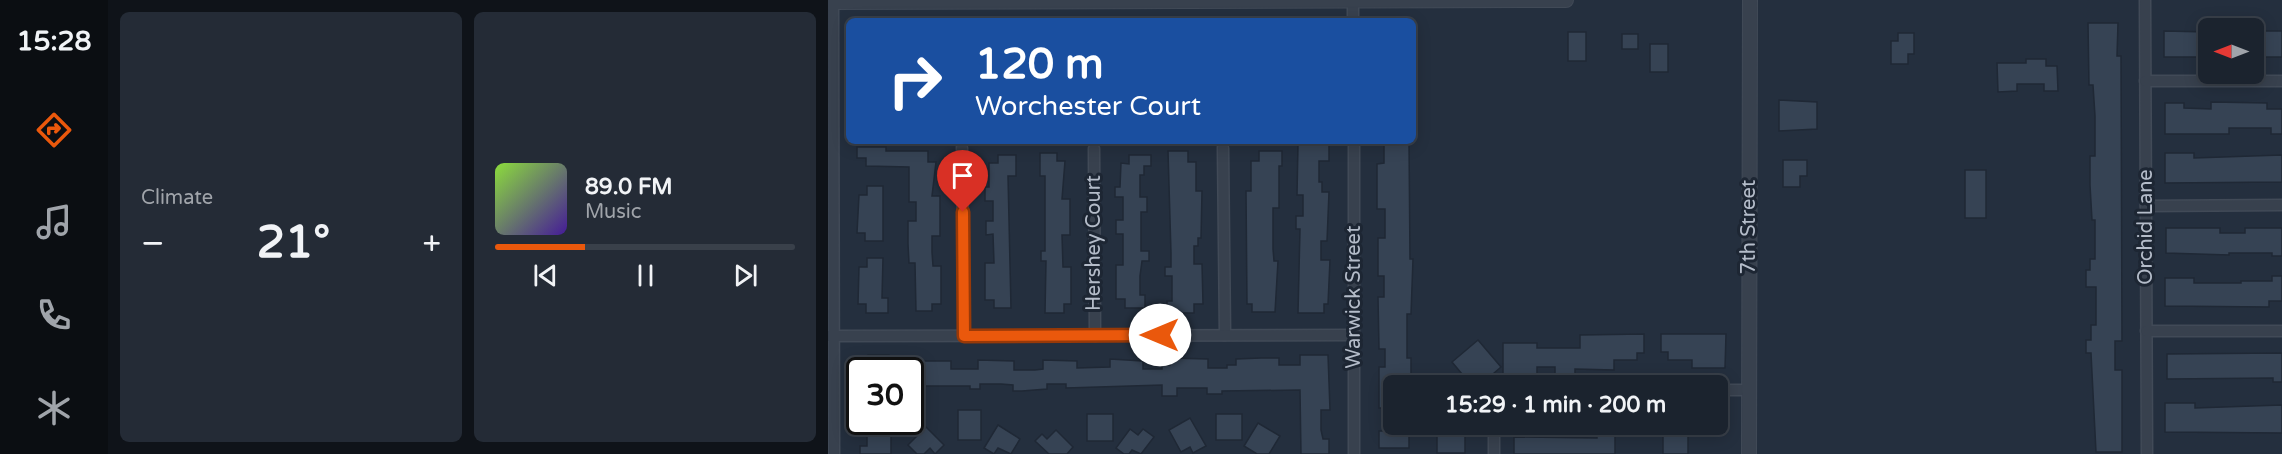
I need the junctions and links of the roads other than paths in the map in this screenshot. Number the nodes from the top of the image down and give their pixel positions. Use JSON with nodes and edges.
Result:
{"nodes":[{"id":1,"x":1566,"y":0,"type":"edge"},
{"id":2,"x":1750,"y":0,"type":"edge"},
{"id":3,"x":2145,"y":0,"type":"edge"},
{"id":4,"x":1353,"y":1,"type":"edge"},
{"id":5,"x":831,"y":2,"type":"edge"},
{"id":6,"x":1353,"y":18,"type":"edge"},
{"id":7,"x":2145,"y":81,"type":"junction"},
{"id":8,"x":2282,"y":81,"type":"edge"},
{"id":9,"x":1354,"y":144,"type":"edge"},
{"id":10,"x":962,"y":148,"type":"dead end"},
{"id":11,"x":1223,"y":148,"type":"dead end"},
{"id":12,"x":1094,"y":149,"type":"dead end"},
{"id":13,"x":2282,"y":205,"type":"edge"},
{"id":14,"x":2146,"y":206,"type":"junction"},
{"id":15,"x":2146,"y":331,"type":"junction"},
{"id":16,"x":2282,"y":331,"type":"edge"},
{"id":17,"x":1225,"y":335,"type":"junction"},
{"id":18,"x":1355,"y":335,"type":"junction"},
{"id":19,"x":831,"y":336,"type":"edge"},
{"id":20,"x":964,"y":336,"type":"junction"},
{"id":21,"x":1095,"y":336,"type":"junction"},
{"id":22,"x":1728,"y":390,"type":"edge"},
{"id":23,"x":1748,"y":390,"type":"junction"},
{"id":24,"x":1494,"y":435,"type":"edge"},
{"id":25,"x":834,"y":454,"type":"edge"},
{"id":26,"x":1354,"y":454,"type":"edge"},
{"id":27,"x":1494,"y":454,"type":"edge"},
{"id":28,"x":1749,"y":454,"type":"edge"},
{"id":29,"x":2147,"y":454,"type":"edge"}],
"edges":[{"from":1,"to":4,"type":"street"},
{"from":2,"to":23,"type":"street","name":"7th Street"},
{"from":3,"to":7,"type":"street","name":"Orchid Lane"},
{"from":4,"to":5,"type":"street"},
{"from":4,"to":6,"type":"street"},
{"from":5,"to":19,"type":"street"},
{"from":7,"to":8,"type":"street"},
{"from":7,"to":14,"type":"street","name":"Orchid Lane"},
{"from":9,"to":18,"type":"street","name":"Warwick Street"},
{"from":10,"to":20,"type":"street"},
{"from":11,"to":17,"type":"street"},
{"from":12,"to":21,"type":"street","name":"Hershey Court"},
{"from":13,"to":14,"type":"street"},
{"from":14,"to":15,"type":"street","name":"Orchid Lane"},
{"from":15,"to":16,"type":"street"},
{"from":15,"to":29,"type":"street","name":"Orchid Lane"},
{"from":17,"to":18,"type":"street"},
{"from":17,"to":21,"type":"street"},
{"from":18,"to":26,"type":"street","name":"Warwick Street"},
{"from":19,"to":20,"type":"street"},
{"from":19,"to":25,"type":"street"},
{"from":20,"to":21,"type":"street"},
{"from":22,"to":23,"type":"street"},
{"from":23,"to":28,"type":"street","name":"7th Street"},
{"from":24,"to":27,"type":"street"}]}
